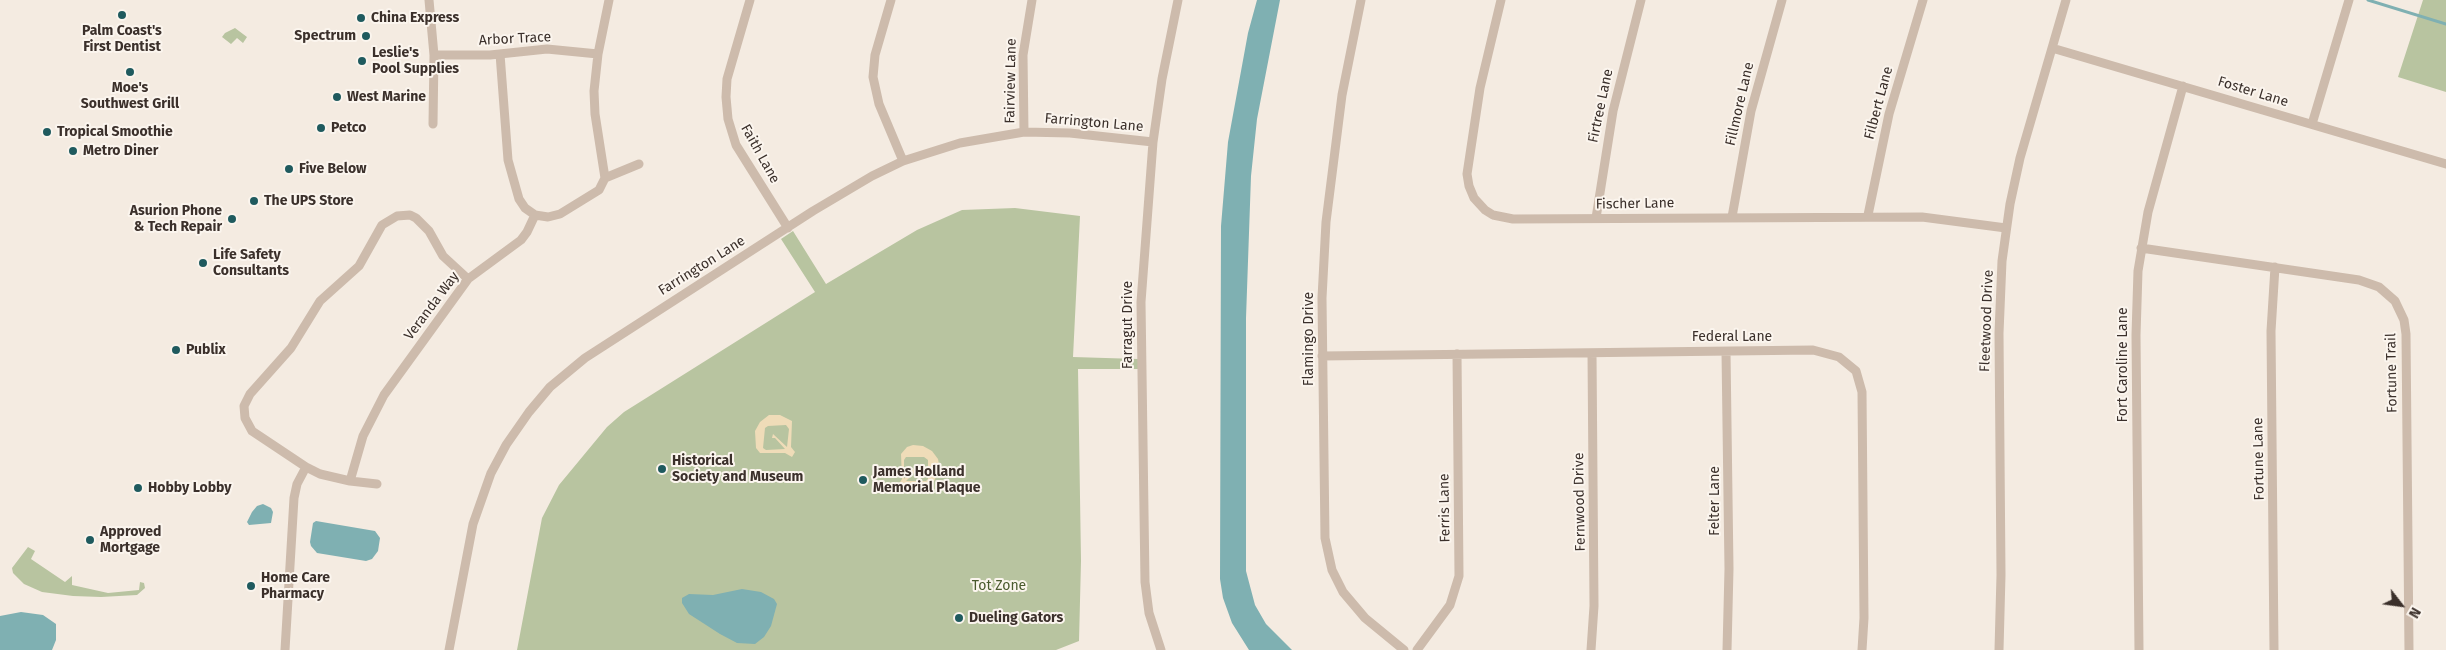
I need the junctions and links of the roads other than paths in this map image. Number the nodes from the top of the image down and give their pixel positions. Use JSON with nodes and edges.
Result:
{"nodes":[{"id":1,"x":429,"y":0,"type":"edge"},
{"id":2,"x":609,"y":0,"type":"edge"},
{"id":3,"x":750,"y":0,"type":"edge"},
{"id":4,"x":890,"y":0,"type":"edge"},
{"id":5,"x":1032,"y":0,"type":"edge"},
{"id":6,"x":1178,"y":0,"type":"edge"},
{"id":7,"x":1361,"y":0,"type":"edge"},
{"id":8,"x":1501,"y":0,"type":"edge"},
{"id":9,"x":1641,"y":0,"type":"edge"},
{"id":10,"x":1782,"y":0,"type":"edge"},
{"id":11,"x":1923,"y":0,"type":"edge"},
{"id":12,"x":2066,"y":0,"type":"edge"},
{"id":13,"x":2349,"y":0,"type":"edge"},
{"id":14,"x":2052,"y":48,"type":"junction"},
{"id":15,"x":500,"y":54,"type":"junction"},
{"id":16,"x":598,"y":54,"type":"junction"},
{"id":17,"x":434,"y":55,"type":"junction"},
{"id":18,"x":2183,"y":86,"type":"junction"},
{"id":19,"x":433,"y":124,"type":"dead end"},
{"id":20,"x":2312,"y":124,"type":"junction"},
{"id":21,"x":1024,"y":132,"type":"junction"},
{"id":22,"x":1154,"y":142,"type":"junction"},
{"id":23,"x":903,"y":161,"type":"junction"},
{"id":24,"x":639,"y":164,"type":"dead end"},
{"id":25,"x":2446,"y":164,"type":"edge"},
{"id":26,"x":605,"y":178,"type":"junction"},
{"id":27,"x":535,"y":215,"type":"junction"},
{"id":28,"x":1868,"y":216,"type":"junction"},
{"id":29,"x":1732,"y":217,"type":"junction"},
{"id":30,"x":1596,"y":218,"type":"junction"},
{"id":31,"x":788,"y":228,"type":"junction"},
{"id":32,"x":2006,"y":228,"type":"junction"},
{"id":33,"x":2141,"y":248,"type":"junction"},
{"id":34,"x":2275,"y":267,"type":"junction"},
{"id":35,"x":468,"y":280,"type":"junction"},
{"id":36,"x":1726,"y":352,"type":"junction"},
{"id":37,"x":1592,"y":353,"type":"junction"},
{"id":38,"x":1457,"y":354,"type":"junction"},
{"id":39,"x":1322,"y":356,"type":"junction"},
{"id":40,"x":306,"y":467,"type":"junction"},
{"id":41,"x":350,"y":481,"type":"junction"},
{"id":42,"x":377,"y":484,"type":"dead end"},
{"id":43,"x":285,"y":650,"type":"edge"},
{"id":44,"x":449,"y":650,"type":"edge"},
{"id":45,"x":1161,"y":650,"type":"edge"},
{"id":46,"x":1404,"y":650,"type":"edge"},
{"id":47,"x":1416,"y":650,"type":"edge"},
{"id":48,"x":1591,"y":650,"type":"edge"},
{"id":49,"x":1727,"y":650,"type":"edge"},
{"id":50,"x":1862,"y":650,"type":"edge"},
{"id":51,"x":2000,"y":650,"type":"edge"},
{"id":52,"x":2139,"y":650,"type":"edge"},
{"id":53,"x":2274,"y":650,"type":"edge"},
{"id":54,"x":2409,"y":650,"type":"edge"}],
"edges":[{"from":1,"to":17,"type":"street"},
{"from":2,"to":16,"type":"street"},
{"from":3,"to":31,"type":"street","name":"Faith Lane"},
{"from":4,"to":23,"type":"street"},
{"from":5,"to":21,"type":"street","name":"Fairview Lane"},
{"from":6,"to":22,"type":"street","name":"Farragut Drive"},
{"from":7,"to":39,"type":"street","name":"Flamingo Drive"},
{"from":8,"to":30,"type":"street","name":"Fischer Lane"},
{"from":9,"to":30,"type":"street","name":"Firtree Lane"},
{"from":10,"to":29,"type":"street","name":"Fillmore Lane"},
{"from":11,"to":28,"type":"street","name":"Filbert Lane"},
{"from":12,"to":14,"type":"street","name":"Fleetwood Drive"},
{"from":13,"to":20,"type":"street"},
{"from":14,"to":18,"type":"street","name":"Foster Lane"},
{"from":14,"to":32,"type":"street","name":"Fleetwood Drive"},
{"from":15,"to":16,"type":"street","name":"Arbor Trace"},
{"from":15,"to":17,"type":"street","name":"Arbor Trace"},
{"from":15,"to":27,"type":"street"},
{"from":16,"to":26,"type":"street"},
{"from":17,"to":19,"type":"street"},
{"from":18,"to":20,"type":"street","name":"Foster Lane"},
{"from":18,"to":33,"type":"street","name":"Fort Caroline Lane"},
{"from":20,"to":25,"type":"street","name":"Foster Lane"},
{"from":21,"to":22,"type":"street","name":"Farrington Lane"},
{"from":21,"to":23,"type":"street","name":"Farrington Lane"},
{"from":22,"to":45,"type":"street","name":"Farragut Drive"},
{"from":23,"to":31,"type":"street","name":"Farrington Lane"},
{"from":24,"to":26,"type":"street"},
{"from":26,"to":27,"type":"street"},
{"from":27,"to":35,"type":"street","name":"Veranda Way"},
{"from":28,"to":29,"type":"street","name":"Fischer Lane"},
{"from":28,"to":32,"type":"street","name":"Fischer Lane"},
{"from":29,"to":30,"type":"street","name":"Fischer Lane"},
{"from":31,"to":44,"type":"street","name":"Farrington Lane"},
{"from":32,"to":51,"type":"street","name":"Fleetwood Drive"},
{"from":33,"to":34,"type":"street","name":"Fortune Trail"},
{"from":33,"to":52,"type":"street","name":"Fort Caroline Lane"},
{"from":34,"to":53,"type":"street","name":"Fortune Lane"},
{"from":34,"to":54,"type":"street","name":"Fortune Trail"},
{"from":35,"to":40,"type":"street"},
{"from":35,"to":41,"type":"street","name":"Veranda Way"},
{"from":36,"to":37,"type":"street","name":"Federal Lane"},
{"from":36,"to":49,"type":"street","name":"Felter Lane"},
{"from":36,"to":50,"type":"street","name":"Federal Lane"},
{"from":37,"to":38,"type":"street","name":"Federal Lane"},
{"from":37,"to":48,"type":"street","name":"Fernwood Drive"},
{"from":38,"to":39,"type":"street","name":"Federal Lane"},
{"from":38,"to":47,"type":"street","name":"Ferris Lane"},
{"from":39,"to":46,"type":"street","name":"Flamingo Drive"},
{"from":40,"to":41,"type":"street"},
{"from":40,"to":43,"type":"street"},
{"from":41,"to":42,"type":"street"}]}
